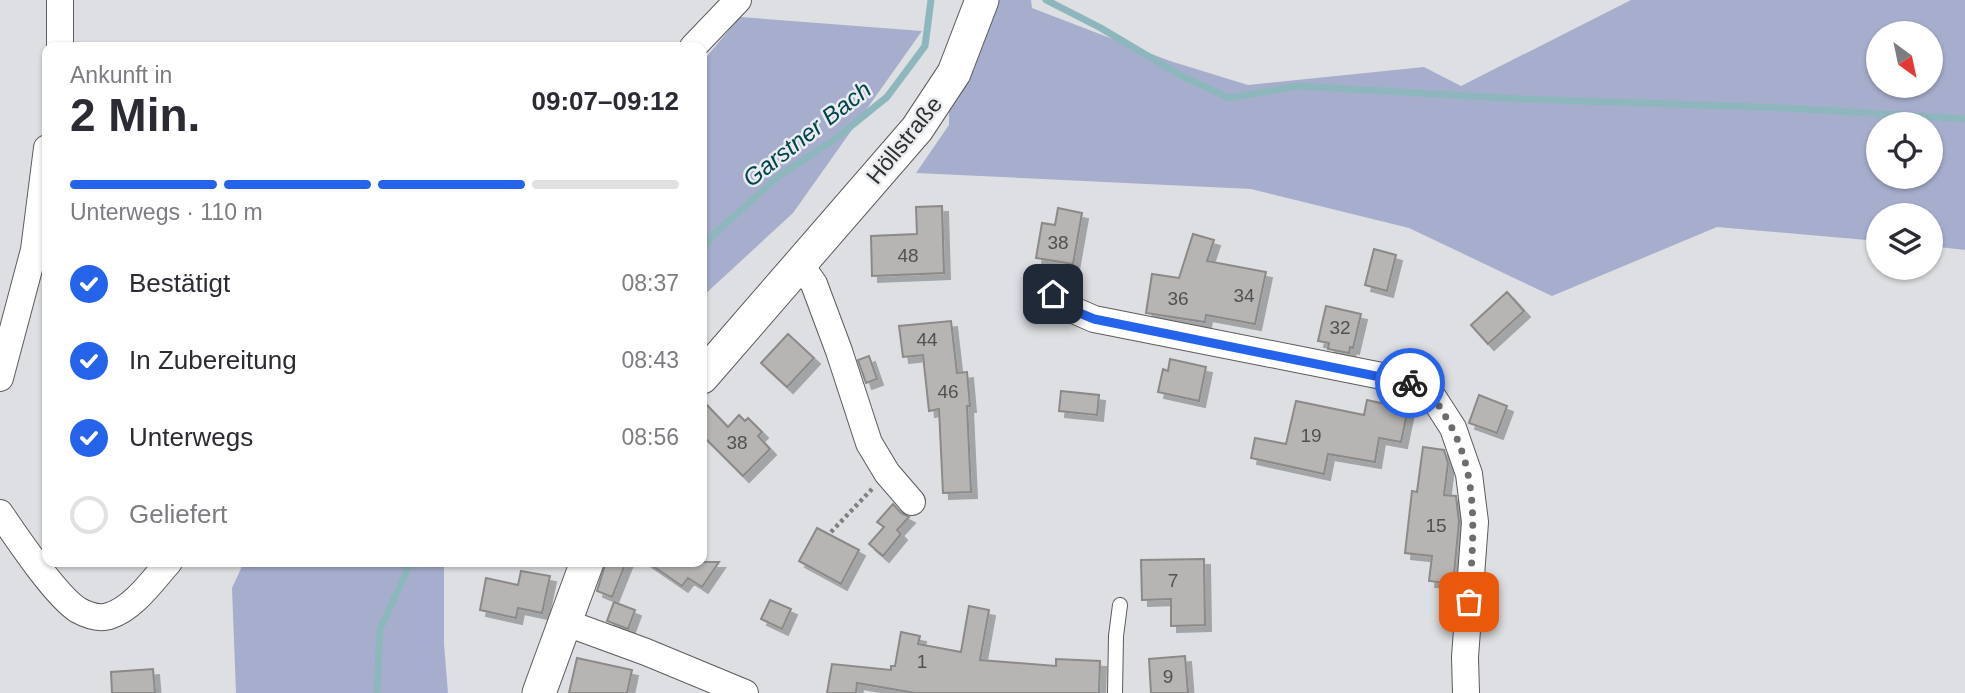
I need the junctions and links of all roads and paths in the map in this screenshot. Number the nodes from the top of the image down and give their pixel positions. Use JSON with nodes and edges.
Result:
{"nodes":[{"id":1,"x":60,"y":0,"type":"edge"},
{"id":2,"x":738,"y":0,"type":"edge"},
{"id":3,"x":982,"y":0,"type":"edge"},
{"id":4,"x":60,"y":42,"type":"edge"},
{"id":5,"x":698,"y":42,"type":"edge"},
{"id":6,"x":42,"y":187,"type":"edge"},
{"id":7,"x":800,"y":264,"type":"junction"},
{"id":8,"x":1053,"y":294,"type":"dead end"},
{"id":9,"x":707,"y":371,"type":"edge"},
{"id":10,"x":0,"y":378,"type":"edge"},
{"id":11,"x":887,"y":473,"type":"junction"},
{"id":12,"x":912,"y":502,"type":"dead end"},
{"id":13,"x":0,"y":513,"type":"edge"},
{"id":14,"x":831,"y":533,"type":"dead end"},
{"id":15,"x":164,"y":567,"type":"edge"},
{"id":16,"x":585,"y":567,"type":"edge"},
{"id":17,"x":1120,"y":605,"type":"dead end"},
{"id":18,"x":564,"y":622,"type":"junction"},
{"id":19,"x":539,"y":693,"type":"edge"},
{"id":20,"x":745,"y":693,"type":"edge"},
{"id":21,"x":1115,"y":693,"type":"edge"},
{"id":22,"x":1466,"y":693,"type":"edge"}],
"edges":[{"from":1,"to":4,"type":"street"},
{"from":2,"to":5,"type":"street"},
{"from":3,"to":7,"type":"street","name":"Höllstraße"},
{"from":6,"to":10,"type":"street"},
{"from":7,"to":9,"type":"street","name":"Höllstraße"},
{"from":7,"to":11,"type":"street"},
{"from":8,"to":22,"type":"street"},
{"from":11,"to":12,"type":"street"},
{"from":11,"to":14,"type":"path"},
{"from":13,"to":15,"type":"street"},
{"from":16,"to":18,"type":"street"},
{"from":17,"to":21,"type":"lane"},
{"from":18,"to":19,"type":"street"},
{"from":18,"to":20,"type":"street"}]}
